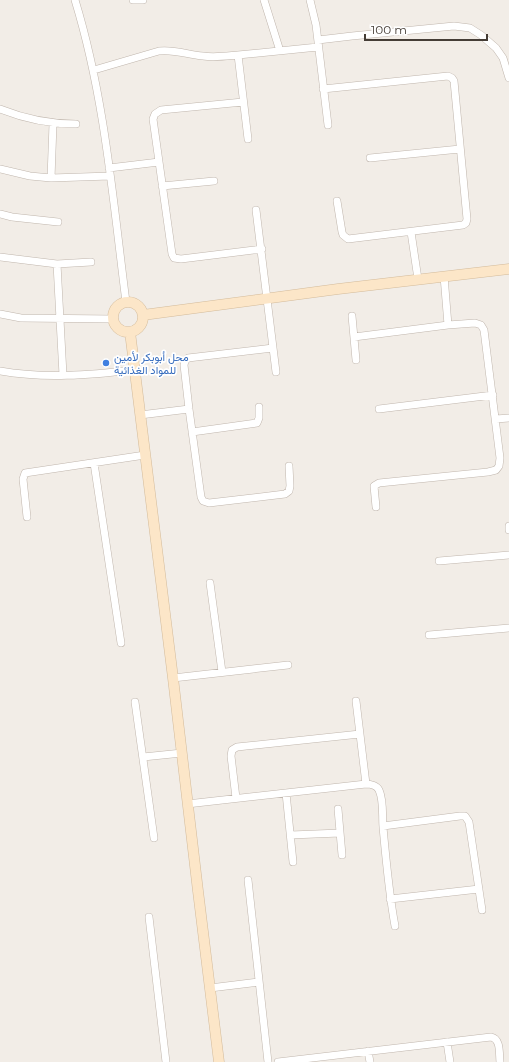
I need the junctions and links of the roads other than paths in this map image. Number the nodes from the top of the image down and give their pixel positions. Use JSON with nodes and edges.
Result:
{"nodes":[{"id":1,"x":75,"y":0,"type":"edge"},
{"id":2,"x":132,"y":0,"type":"edge"},
{"id":3,"x":143,"y":0,"type":"edge"},
{"id":4,"x":264,"y":0,"type":"edge"},
{"id":5,"x":310,"y":0,"type":"edge"},
{"id":6,"x":318,"y":44,"type":"junction"},
{"id":7,"x":280,"y":51,"type":"junction"},
{"id":8,"x":238,"y":55,"type":"junction"},
{"id":9,"x":506,"y":57,"type":"edge"},
{"id":10,"x":94,"y":70,"type":"junction"},
{"id":11,"x":509,"y":78,"type":"edge"},
{"id":12,"x":323,"y":89,"type":"junction"},
{"id":13,"x":243,"y":102,"type":"junction"},
{"id":14,"x":0,"y":110,"type":"edge"},
{"id":15,"x":53,"y":124,"type":"junction"},
{"id":16,"x":76,"y":124,"type":"dead end"},
{"id":17,"x":328,"y":125,"type":"dead end"},
{"id":18,"x":248,"y":139,"type":"dead end"},
{"id":19,"x":460,"y":149,"type":"junction"},
{"id":20,"x":370,"y":158,"type":"dead end"},
{"id":21,"x":159,"y":162,"type":"junction"},
{"id":22,"x":0,"y":168,"type":"edge"},
{"id":23,"x":109,"y":168,"type":"junction"},
{"id":24,"x":110,"y":176,"type":"junction"},
{"id":25,"x":51,"y":178,"type":"junction"},
{"id":26,"x":214,"y":181,"type":"dead end"},
{"id":27,"x":162,"y":186,"type":"junction"},
{"id":28,"x":337,"y":201,"type":"dead end"},
{"id":29,"x":256,"y":210,"type":"dead end"},
{"id":30,"x":0,"y":214,"type":"edge"},
{"id":31,"x":58,"y":222,"type":"dead end"},
{"id":32,"x":411,"y":232,"type":"junction"},
{"id":33,"x":262,"y":249,"type":"junction"},
{"id":34,"x":0,"y":258,"type":"edge"},
{"id":35,"x":91,"y":262,"type":"dead end"},
{"id":36,"x":57,"y":264,"type":"junction"},
{"id":37,"x":509,"y":269,"type":"edge"},
{"id":38,"x":444,"y":276,"type":"junction"},
{"id":39,"x":418,"y":279,"type":"junction"},
{"id":40,"x":267,"y":298,"type":"junction"},
{"id":41,"x":126,"y":302,"type":"junction"},
{"id":42,"x":0,"y":314,"type":"edge"},
{"id":43,"x":143,"y":316,"type":"junction"},
{"id":44,"x":352,"y":316,"type":"dead end"},
{"id":45,"x":60,"y":319,"type":"junction"},
{"id":46,"x":113,"y":319,"type":"junction"},
{"id":47,"x":448,"y":325,"type":"junction"},
{"id":48,"x":130,"y":332,"type":"junction"},
{"id":49,"x":354,"y":337,"type":"junction"},
{"id":50,"x":273,"y":348,"type":"junction"},
{"id":51,"x":356,"y":360,"type":"dead end"},
{"id":52,"x":134,"y":370,"type":"junction"},
{"id":53,"x":0,"y":371,"type":"edge"},
{"id":54,"x":276,"y":372,"type":"dead end"},
{"id":55,"x":63,"y":375,"type":"junction"},
{"id":56,"x":493,"y":395,"type":"junction"},
{"id":57,"x":259,"y":407,"type":"dead end"},
{"id":58,"x":188,"y":409,"type":"junction"},
{"id":59,"x":379,"y":409,"type":"dead end"},
{"id":60,"x":140,"y":415,"type":"junction"},
{"id":61,"x":509,"y":418,"type":"edge"},
{"id":62,"x":496,"y":419,"type":"junction"},
{"id":63,"x":192,"y":432,"type":"junction"},
{"id":64,"x":145,"y":455,"type":"junction"},
{"id":65,"x":94,"y":463,"type":"junction"},
{"id":66,"x":288,"y":466,"type":"dead end"},
{"id":67,"x":376,"y":507,"type":"dead end"},
{"id":68,"x":26,"y":517,"type":"dead end"},
{"id":69,"x":509,"y":526,"type":"edge"},
{"id":70,"x":509,"y":530,"type":"edge"},
{"id":71,"x":509,"y":555,"type":"edge"},
{"id":72,"x":439,"y":562,"type":"dead end"},
{"id":73,"x":210,"y":583,"type":"dead end"},
{"id":74,"x":509,"y":628,"type":"edge"},
{"id":75,"x":430,"y":635,"type":"dead end"},
{"id":76,"x":121,"y":643,"type":"dead end"},
{"id":77,"x":288,"y":665,"type":"dead end"},
{"id":78,"x":222,"y":672,"type":"junction"},
{"id":79,"x":173,"y":678,"type":"junction"},
{"id":80,"x":356,"y":701,"type":"dead end"},
{"id":81,"x":135,"y":702,"type":"dead end"},
{"id":82,"x":360,"y":734,"type":"junction"},
{"id":83,"x":182,"y":753,"type":"junction"},
{"id":84,"x":143,"y":757,"type":"junction"},
{"id":85,"x":366,"y":784,"type":"junction"},
{"id":86,"x":286,"y":793,"type":"junction"},
{"id":87,"x":236,"y":798,"type":"junction"},
{"id":88,"x":187,"y":804,"type":"junction"},
{"id":89,"x":338,"y":809,"type":"dead end"},
{"id":90,"x":383,"y":826,"type":"junction"},
{"id":91,"x":340,"y":833,"type":"junction"},
{"id":92,"x":291,"y":835,"type":"junction"},
{"id":93,"x":154,"y":838,"type":"dead end"},
{"id":94,"x":342,"y":855,"type":"dead end"},
{"id":95,"x":293,"y":862,"type":"dead end"},
{"id":96,"x":248,"y":880,"type":"dead end"},
{"id":97,"x":479,"y":889,"type":"junction"},
{"id":98,"x":390,"y":899,"type":"junction"},
{"id":99,"x":482,"y":910,"type":"dead end"},
{"id":100,"x":149,"y":917,"type":"dead end"},
{"id":101,"x":395,"y":926,"type":"dead end"},
{"id":102,"x":259,"y":982,"type":"junction"},
{"id":103,"x":210,"y":988,"type":"junction"},
{"id":104,"x":447,"y":1042,"type":"junction"},
{"id":105,"x":368,"y":1051,"type":"junction"},
{"id":106,"x":166,"y":1062,"type":"edge"},
{"id":107,"x":219,"y":1062,"type":"edge"},
{"id":108,"x":268,"y":1062,"type":"edge"},
{"id":109,"x":278,"y":1062,"type":"edge"},
{"id":110,"x":370,"y":1062,"type":"edge"},
{"id":111,"x":450,"y":1062,"type":"edge"},
{"id":112,"x":500,"y":1062,"type":"edge"}],
"edges":[{"from":1,"to":10,"type":"street"},
{"from":2,"to":3,"type":"street"},
{"from":4,"to":7,"type":"street"},
{"from":5,"to":6,"type":"street"},
{"from":6,"to":7,"type":"street"},
{"from":6,"to":9,"type":"street"},
{"from":6,"to":12,"type":"street"},
{"from":7,"to":8,"type":"street"},
{"from":8,"to":10,"type":"street"},
{"from":8,"to":13,"type":"street"},
{"from":9,"to":11,"type":"street"},
{"from":10,"to":23,"type":"street"},
{"from":12,"to":17,"type":"street"},
{"from":12,"to":19,"type":"street"},
{"from":13,"to":18,"type":"street"},
{"from":13,"to":21,"type":"street"},
{"from":14,"to":15,"type":"street"},
{"from":15,"to":16,"type":"street"},
{"from":15,"to":25,"type":"street"},
{"from":19,"to":20,"type":"street"},
{"from":19,"to":32,"type":"street"},
{"from":21,"to":23,"type":"street"},
{"from":21,"to":27,"type":"street"},
{"from":22,"to":25,"type":"street"},
{"from":23,"to":24,"type":"street"},
{"from":24,"to":25,"type":"street"},
{"from":24,"to":41,"type":"street"},
{"from":26,"to":27,"type":"street"},
{"from":27,"to":33,"type":"street"},
{"from":28,"to":32,"type":"street"},
{"from":29,"to":33,"type":"street"},
{"from":30,"to":31,"type":"street"},
{"from":32,"to":39,"type":"street"},
{"from":33,"to":40,"type":"street"},
{"from":34,"to":36,"type":"street"},
{"from":35,"to":36,"type":"street"},
{"from":36,"to":45,"type":"street"},
{"from":37,"to":38,"type":"main road"},
{"from":38,"to":39,"type":"main road"},
{"from":38,"to":47,"type":"street"},
{"from":39,"to":40,"type":"main road"},
{"from":40,"to":43,"type":"main road"},
{"from":40,"to":50,"type":"street"},
{"from":41,"to":43,"type":"main road"},
{"from":41,"to":46,"type":"main road"},
{"from":42,"to":45,"type":"street"},
{"from":43,"to":48,"type":"main road"},
{"from":44,"to":49,"type":"street"},
{"from":45,"to":46,"type":"street"},
{"from":45,"to":55,"type":"street"},
{"from":46,"to":48,"type":"main road"},
{"from":47,"to":49,"type":"street"},
{"from":47,"to":56,"type":"street"},
{"from":48,"to":52,"type":"main road"},
{"from":49,"to":51,"type":"street"},
{"from":50,"to":54,"type":"street"},
{"from":50,"to":58,"type":"street"},
{"from":52,"to":55,"type":"street"},
{"from":52,"to":60,"type":"main road"},
{"from":53,"to":55,"type":"street"},
{"from":56,"to":59,"type":"street"},
{"from":56,"to":62,"type":"street"},
{"from":57,"to":63,"type":"street"},
{"from":58,"to":60,"type":"street"},
{"from":58,"to":63,"type":"street"},
{"from":60,"to":64,"type":"main road"},
{"from":61,"to":62,"type":"street"},
{"from":62,"to":67,"type":"street"},
{"from":63,"to":66,"type":"street"},
{"from":64,"to":65,"type":"street"},
{"from":64,"to":79,"type":"main road"},
{"from":65,"to":68,"type":"street"},
{"from":65,"to":76,"type":"street"},
{"from":69,"to":70,"type":"street"},
{"from":71,"to":72,"type":"street"},
{"from":73,"to":78,"type":"street"},
{"from":74,"to":75,"type":"street"},
{"from":77,"to":78,"type":"street"},
{"from":78,"to":79,"type":"street"},
{"from":79,"to":83,"type":"main road"},
{"from":80,"to":82,"type":"street"},
{"from":81,"to":84,"type":"street"},
{"from":82,"to":85,"type":"street"},
{"from":82,"to":87,"type":"street"},
{"from":83,"to":84,"type":"street"},
{"from":83,"to":88,"type":"main road"},
{"from":84,"to":93,"type":"street"},
{"from":85,"to":86,"type":"street"},
{"from":85,"to":90,"type":"street"},
{"from":86,"to":87,"type":"street"},
{"from":86,"to":92,"type":"street"},
{"from":87,"to":88,"type":"street"},
{"from":88,"to":103,"type":"main road"},
{"from":89,"to":91,"type":"street"},
{"from":90,"to":97,"type":"street"},
{"from":90,"to":98,"type":"street"},
{"from":91,"to":92,"type":"street"},
{"from":91,"to":94,"type":"street"},
{"from":92,"to":95,"type":"street"},
{"from":96,"to":102,"type":"street"},
{"from":97,"to":98,"type":"street"},
{"from":97,"to":99,"type":"street"},
{"from":98,"to":101,"type":"street"},
{"from":100,"to":106,"type":"street"},
{"from":102,"to":103,"type":"street"},
{"from":102,"to":108,"type":"street"},
{"from":103,"to":107,"type":"main road"},
{"from":104,"to":105,"type":"street"},
{"from":104,"to":111,"type":"street"},
{"from":104,"to":112,"type":"street"},
{"from":105,"to":109,"type":"street"},
{"from":105,"to":110,"type":"street"}]}
